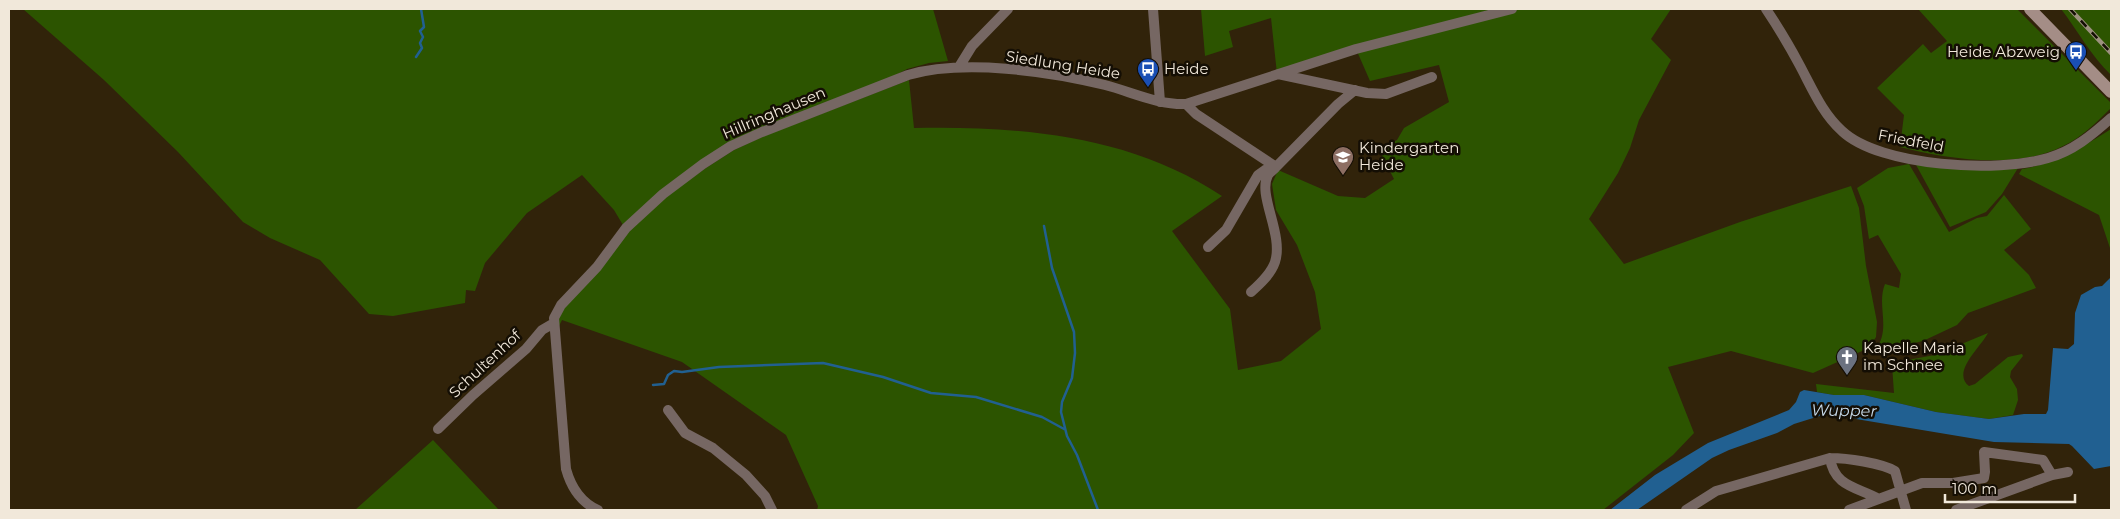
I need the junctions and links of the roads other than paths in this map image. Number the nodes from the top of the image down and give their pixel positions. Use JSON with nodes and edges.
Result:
{"nodes":[{"id":1,"x":1008,"y":9,"type":"edge"},
{"id":2,"x":1153,"y":9,"type":"edge"},
{"id":3,"x":1512,"y":9,"type":"edge"},
{"id":4,"x":1766,"y":9,"type":"edge"},
{"id":5,"x":2030,"y":9,"type":"edge"},
{"id":6,"x":959,"y":66,"type":"junction"},
{"id":7,"x":1277,"y":74,"type":"junction"},
{"id":8,"x":908,"y":75,"type":"joint"},
{"id":9,"x":1432,"y":77,"type":"dead end"},
{"id":10,"x":1355,"y":90,"type":"junction"},
{"id":11,"x":2111,"y":92,"type":"edge"},
{"id":12,"x":1160,"y":102,"type":"junction"},
{"id":13,"x":1186,"y":104,"type":"junction"},
{"id":14,"x":2111,"y":118,"type":"edge"},
{"id":15,"x":1276,"y":167,"type":"junction"},
{"id":16,"x":1208,"y":247,"type":"dead end"},
{"id":17,"x":1252,"y":292,"type":"dead end"},
{"id":18,"x":554,"y":323,"type":"junction"},
{"id":19,"x":668,"y":410,"type":"dead end"},
{"id":20,"x":438,"y":429,"type":"dead end"},
{"id":21,"x":1830,"y":458,"type":"junction"},
{"id":22,"x":2068,"y":472,"type":"dead end"},
{"id":23,"x":2052,"y":476,"type":"junction"},
{"id":24,"x":1901,"y":490,"type":"junction"},
{"id":25,"x":1879,"y":499,"type":"junction"},
{"id":26,"x":598,"y":510,"type":"edge"},
{"id":27,"x":772,"y":510,"type":"edge"},
{"id":28,"x":1686,"y":510,"type":"edge"},
{"id":29,"x":1849,"y":510,"type":"edge"},
{"id":30,"x":1906,"y":510,"type":"edge"},
{"id":31,"x":1956,"y":510,"type":"edge"}],
"edges":[{"from":1,"to":6,"type":"street"},
{"from":2,"to":12,"type":"street"},
{"from":3,"to":7,"type":"street"},
{"from":4,"to":14,"type":"street","name":"Friedfeld"},
{"from":5,"to":11,"type":"main road"},
{"from":6,"to":8,"type":"street","name":"Siedlung Heide"},
{"from":6,"to":12,"type":"street","name":"Siedlung Heide"},
{"from":7,"to":10,"type":"street"},
{"from":7,"to":13,"type":"street","name":"Siedlung Heide"},
{"from":8,"to":18,"type":"street","name":"Hillringhausen"},
{"from":9,"to":10,"type":"street"},
{"from":10,"to":15,"type":"street"},
{"from":12,"to":13,"type":"street","name":"Siedlung Heide"},
{"from":13,"to":15,"type":"street"},
{"from":15,"to":16,"type":"street"},
{"from":15,"to":17,"type":"street"},
{"from":18,"to":20,"type":"street","name":"Schultenhof"},
{"from":18,"to":26,"type":"street"},
{"from":19,"to":27,"type":"street"},
{"from":21,"to":24,"type":"street"},
{"from":21,"to":25,"type":"street"},
{"from":21,"to":28,"type":"street"},
{"from":22,"to":23,"type":"street"},
{"from":23,"to":24,"type":"street"},
{"from":23,"to":31,"type":"street"},
{"from":24,"to":25,"type":"street"},
{"from":24,"to":30,"type":"street"},
{"from":25,"to":29,"type":"street"}]}
